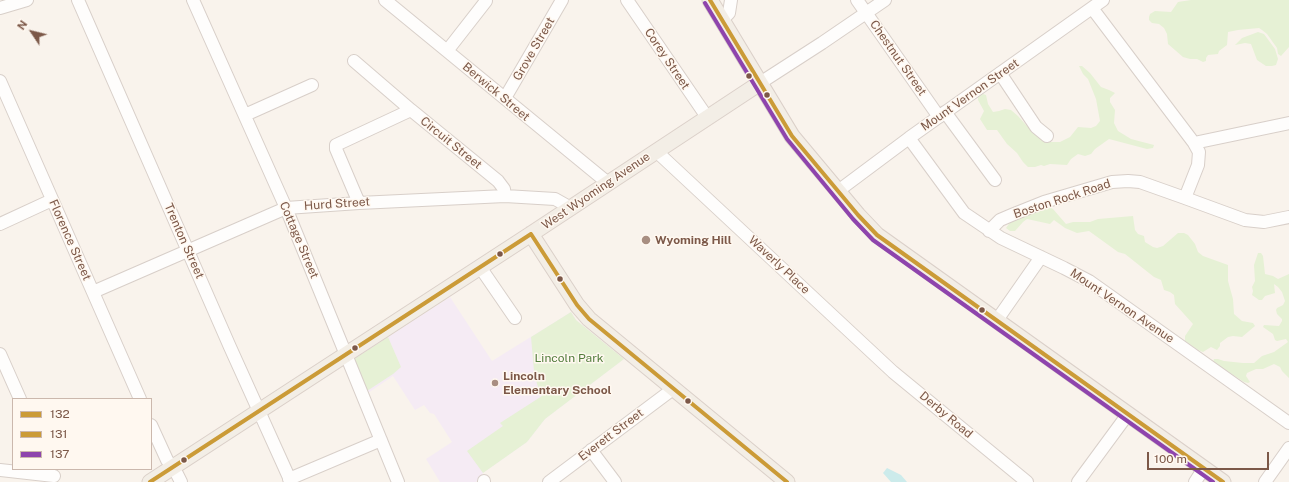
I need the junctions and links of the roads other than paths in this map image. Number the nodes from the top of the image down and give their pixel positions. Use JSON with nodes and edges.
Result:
{"nodes":[{"id":1,"x":27,"y":0,"type":"edge"},
{"id":2,"x":78,"y":0,"type":"edge"},
{"id":3,"x":193,"y":0,"type":"edge"},
{"id":4,"x":562,"y":0,"type":"edge"},
{"id":5,"x":627,"y":0,"type":"edge"},
{"id":6,"x":710,"y":0,"type":"edge"},
{"id":7,"x":731,"y":0,"type":"edge"},
{"id":8,"x":857,"y":0,"type":"edge"},
{"id":9,"x":886,"y":0,"type":"edge"},
{"id":10,"x":1103,"y":0,"type":"edge"},
{"id":11,"x":389,"y":1,"type":"edge"},
{"id":12,"x":486,"y":1,"type":"dead end"},
{"id":13,"x":0,"y":8,"type":"edge"},
{"id":14,"x":1092,"y":8,"type":"junction"},
{"id":15,"x":866,"y":14,"type":"junction"},
{"id":16,"x":722,"y":20,"type":"junction"},
{"id":17,"x":447,"y":51,"type":"junction"},
{"id":18,"x":354,"y":61,"type":"dead end"},
{"id":19,"x":1000,"y":73,"type":"junction"},
{"id":20,"x":0,"y":81,"type":"edge"},
{"id":21,"x":760,"y":83,"type":"junction"},
{"id":22,"x":312,"y":85,"type":"dead end"},
{"id":23,"x":505,"y":98,"type":"junction"},
{"id":24,"x":411,"y":110,"type":"junction"},
{"id":25,"x":942,"y":114,"type":"junction"},
{"id":26,"x":244,"y":115,"type":"junction"},
{"id":27,"x":707,"y":117,"type":"junction"},
{"id":28,"x":1289,"y":123,"type":"edge"},
{"id":29,"x":1047,"y":136,"type":"dead end"},
{"id":30,"x":909,"y":138,"type":"junction"},
{"id":31,"x":1194,"y":143,"type":"junction"},
{"id":32,"x":656,"y":151,"type":"junction"},
{"id":33,"x":995,"y":180,"type":"dead end"},
{"id":34,"x":608,"y":183,"type":"junction"},
{"id":35,"x":838,"y":191,"type":"junction"},
{"id":36,"x":505,"y":196,"type":"junction"},
{"id":37,"x":1185,"y":198,"type":"junction"},
{"id":38,"x":52,"y":200,"type":"junction"},
{"id":39,"x":359,"y":203,"type":"junction"},
{"id":40,"x":286,"y":208,"type":"junction"},
{"id":41,"x":571,"y":208,"type":"junction"},
{"id":42,"x":1289,"y":217,"type":"edge"},
{"id":43,"x":0,"y":224,"type":"edge"},
{"id":44,"x":989,"y":231,"type":"junction"},
{"id":45,"x":531,"y":234,"type":"junction"},
{"id":46,"x":188,"y":250,"type":"junction"},
{"id":47,"x":1040,"y":257,"type":"junction"},
{"id":48,"x":480,"y":267,"type":"junction"},
{"id":49,"x":94,"y":292,"type":"junction"},
{"id":50,"x":515,"y":318,"type":"dead end"},
{"id":51,"x":997,"y":320,"type":"junction"},
{"id":52,"x":866,"y":347,"type":"joint"},
{"id":53,"x":0,"y":354,"type":"edge"},
{"id":54,"x":346,"y":354,"type":"junction"},
{"id":55,"x":673,"y":389,"type":"junction"},
{"id":56,"x":20,"y":398,"type":"edge"},
{"id":57,"x":140,"y":398,"type":"edge"},
{"id":58,"x":259,"y":411,"type":"junction"},
{"id":59,"x":1128,"y":414,"type":"junction"},
{"id":60,"x":1289,"y":424,"type":"edge"},
{"id":61,"x":152,"y":427,"type":"edge"},
{"id":62,"x":381,"y":440,"type":"junction"},
{"id":63,"x":1289,"y":448,"type":"edge"},
{"id":64,"x":591,"y":450,"type":"junction"},
{"id":65,"x":172,"y":467,"type":"junction"},
{"id":66,"x":1204,"y":468,"type":"junction"},
{"id":67,"x":0,"y":470,"type":"edge"},
{"id":68,"x":54,"y":476,"type":"edge"},
{"id":69,"x":290,"y":480,"type":"edge"},
{"id":70,"x":150,"y":482,"type":"edge"},
{"id":71,"x":181,"y":482,"type":"edge"},
{"id":72,"x":398,"y":482,"type":"edge"},
{"id":73,"x":549,"y":482,"type":"edge"},
{"id":74,"x":614,"y":482,"type":"edge"},
{"id":75,"x":787,"y":482,"type":"edge"},
{"id":76,"x":1027,"y":482,"type":"edge"},
{"id":77,"x":1078,"y":482,"type":"edge"},
{"id":78,"x":1195,"y":482,"type":"edge"},
{"id":79,"x":1223,"y":482,"type":"edge"},
{"id":80,"x":1265,"y":482,"type":"edge"}],
"edges":[{"from":1,"to":13,"type":"street"},
{"from":2,"to":46,"type":"street","name":"Trenton Street"},
{"from":3,"to":26,"type":"street","name":"Cottage Street"},
{"from":4,"to":23,"type":"street","name":"Grove Street"},
{"from":5,"to":27,"type":"street","name":"Corey Street"},
{"from":6,"to":16,"type":"main road"},
{"from":7,"to":16,"type":"street"},
{"from":8,"to":15,"type":"street","name":"Chestnut Street"},
{"from":9,"to":15,"type":"street"},
{"from":10,"to":14,"type":"street","name":"Mount Vernon Street"},
{"from":11,"to":17,"type":"street","name":"Berwick Street"},
{"from":12,"to":17,"type":"street"},
{"from":14,"to":19,"type":"street","name":"Mount Vernon Street"},
{"from":14,"to":31,"type":"street"},
{"from":15,"to":21,"type":"street"},
{"from":15,"to":25,"type":"street","name":"Chestnut Street"},
{"from":16,"to":21,"type":"main road"},
{"from":17,"to":23,"type":"street","name":"Berwick Street"},
{"from":18,"to":24,"type":"street"},
{"from":19,"to":25,"type":"street","name":"Mount Vernon Street"},
{"from":19,"to":29,"type":"street"},
{"from":20,"to":38,"type":"street","name":"Florence Street"},
{"from":21,"to":27,"type":"main road","name":"West Wyoming Avenue"},
{"from":21,"to":35,"type":"main road"},
{"from":22,"to":26,"type":"street"},
{"from":23,"to":34,"type":"street","name":"Berwick Street"},
{"from":24,"to":36,"type":"street","name":"Circuit Street"},
{"from":24,"to":39,"type":"street","name":"Circuit Street"},
{"from":25,"to":30,"type":"street","name":"Mount Vernon Street"},
{"from":25,"to":33,"type":"street","name":"Chestnut Street"},
{"from":26,"to":40,"type":"street","name":"Cottage Street"},
{"from":27,"to":32,"type":"main road","name":"West Wyoming Avenue"},
{"from":28,"to":31,"type":"street"},
{"from":30,"to":35,"type":"street","name":"Mount Vernon Street"},
{"from":30,"to":44,"type":"street","name":"Mount Vernon Avenue"},
{"from":31,"to":37,"type":"street"},
{"from":32,"to":34,"type":"main road","name":"West Wyoming Avenue"},
{"from":32,"to":52,"type":"street","name":"Waverly Place"},
{"from":34,"to":41,"type":"main road","name":"West Wyoming Avenue"},
{"from":35,"to":51,"type":"main road"},
{"from":36,"to":39,"type":"street","name":"Hurd Street"},
{"from":36,"to":41,"type":"street","name":"Hurd Street"},
{"from":37,"to":42,"type":"street","name":"Boston Rock Road"},
{"from":37,"to":44,"type":"street","name":"Boston Rock Road"},
{"from":38,"to":43,"type":"street"},
{"from":38,"to":49,"type":"street","name":"Florence Street"},
{"from":39,"to":40,"type":"street","name":"Hurd Street"},
{"from":40,"to":46,"type":"street","name":"Hurd Street"},
{"from":40,"to":54,"type":"street","name":"Cottage Street"},
{"from":41,"to":45,"type":"main road","name":"West Wyoming Avenue"},
{"from":44,"to":47,"type":"street","name":"Mount Vernon Avenue"},
{"from":45,"to":48,"type":"main road","name":"West Wyoming Avenue"},
{"from":45,"to":55,"type":"main road"},
{"from":46,"to":49,"type":"street","name":"Hurd Street"},
{"from":46,"to":58,"type":"street","name":"Trenton Street"},
{"from":47,"to":51,"type":"street"},
{"from":47,"to":60,"type":"street","name":"Mount Vernon Avenue"},
{"from":48,"to":50,"type":"street"},
{"from":48,"to":54,"type":"main road","name":"West Wyoming Avenue"},
{"from":49,"to":57,"type":"street","name":"Florence Street"},
{"from":51,"to":59,"type":"main road"},
{"from":52,"to":76,"type":"street","name":"Derby Road"},
{"from":53,"to":56,"type":"street"},
{"from":54,"to":58,"type":"main road","name":"West Wyoming Avenue"},
{"from":54,"to":62,"type":"street","name":"Cottage Street"},
{"from":55,"to":64,"type":"street","name":"Everett Street"},
{"from":55,"to":75,"type":"main road"},
{"from":58,"to":65,"type":"main road","name":"West Wyoming Avenue"},
{"from":58,"to":69,"type":"street","name":"Trenton Street"},
{"from":59,"to":66,"type":"main road"},
{"from":59,"to":77,"type":"street"},
{"from":61,"to":65,"type":"street"},
{"from":62,"to":69,"type":"street"},
{"from":62,"to":72,"type":"street","name":"Cottage Street"},
{"from":63,"to":80,"type":"street"},
{"from":64,"to":73,"type":"street","name":"Everett Street"},
{"from":64,"to":74,"type":"street"},
{"from":65,"to":70,"type":"main road","name":"West Wyoming Avenue"},
{"from":65,"to":71,"type":"street"},
{"from":66,"to":78,"type":"street"},
{"from":66,"to":79,"type":"main road"},
{"from":67,"to":68,"type":"street"}]}
